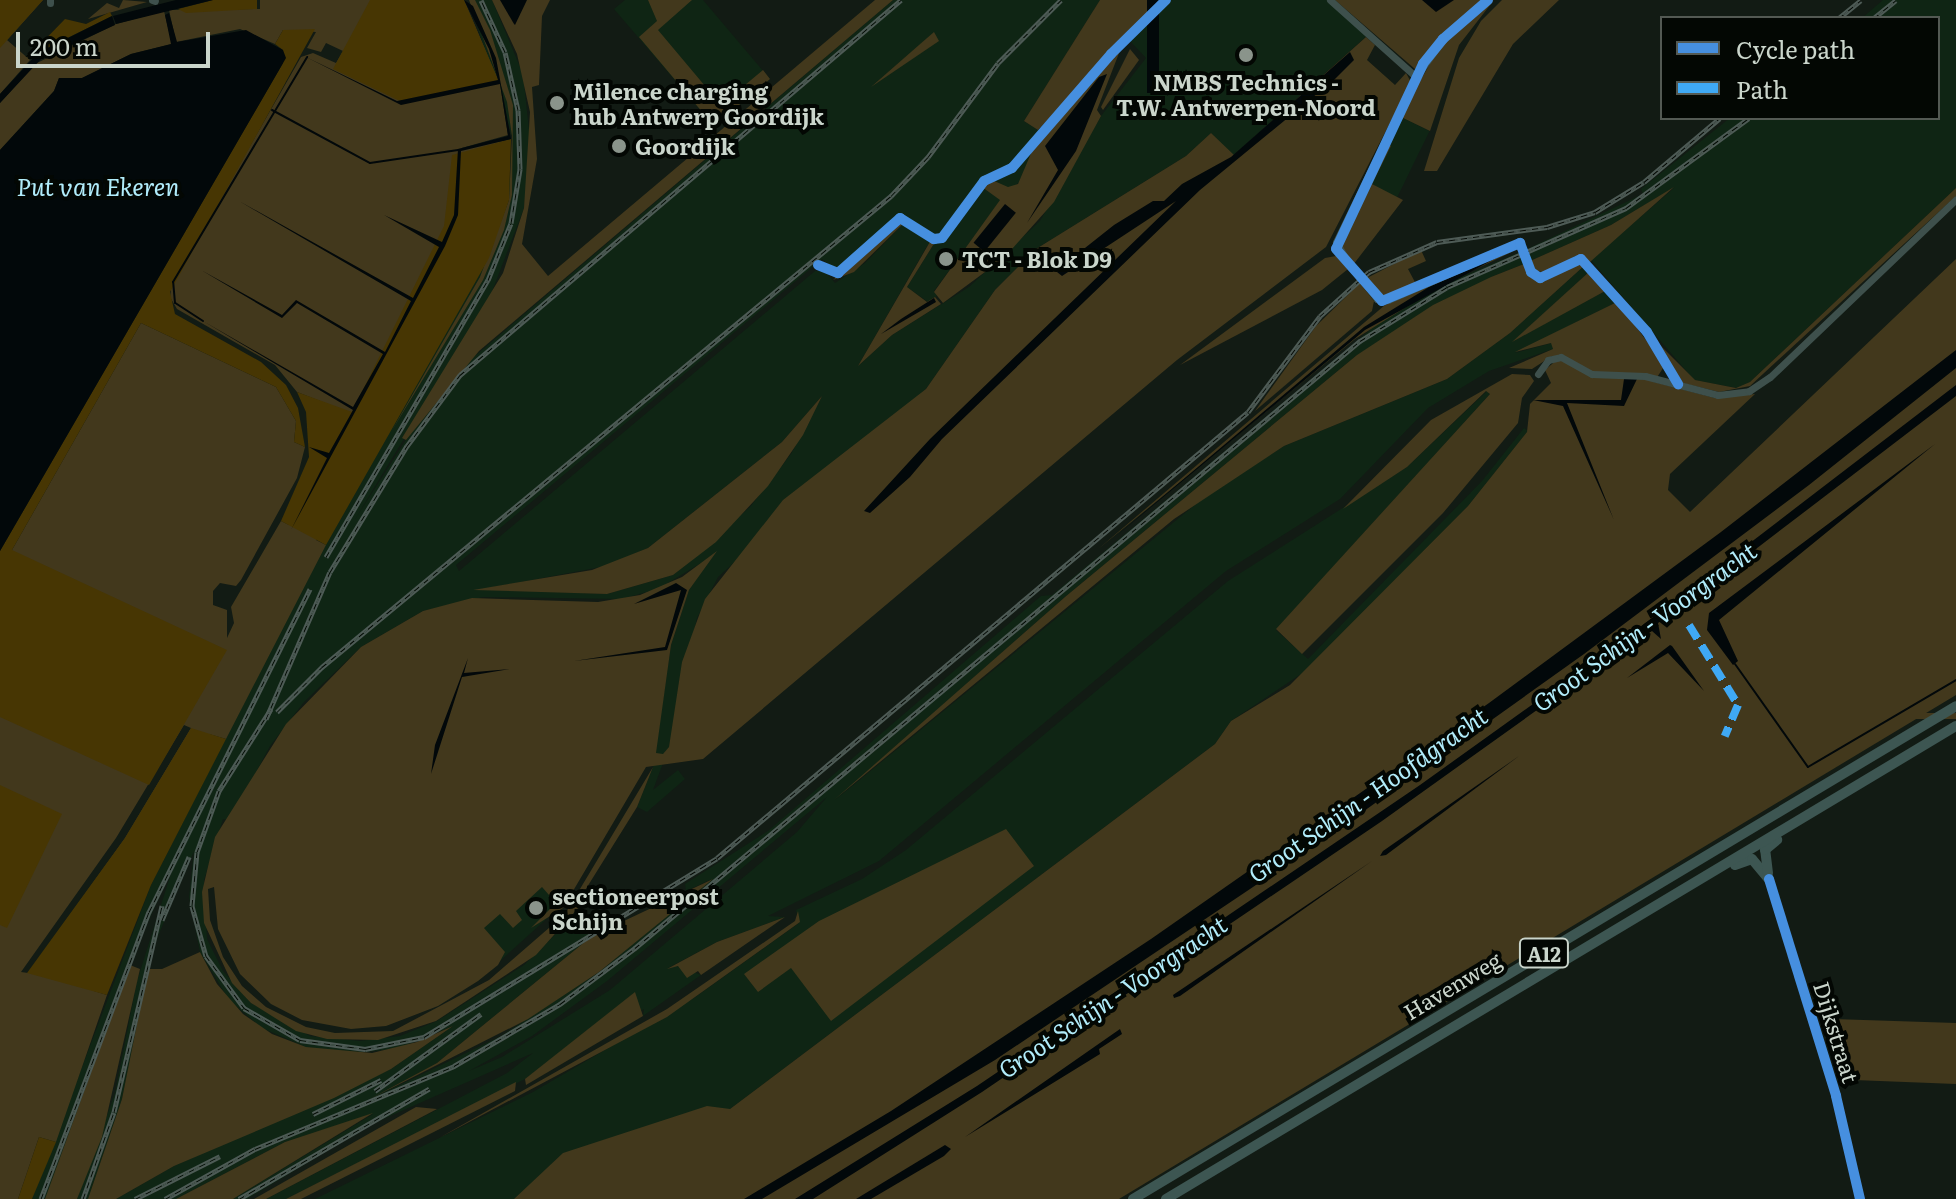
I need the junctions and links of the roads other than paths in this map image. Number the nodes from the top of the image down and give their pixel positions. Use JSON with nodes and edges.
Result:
{"nodes":[{"id":1,"x":1166,"y":0,"type":"edge"},
{"id":2,"x":1330,"y":0,"type":"edge"},
{"id":3,"x":1488,"y":0,"type":"edge"},
{"id":4,"x":1416,"y":77,"type":"junction"},
{"id":5,"x":1956,"y":199,"type":"edge"},
{"id":6,"x":818,"y":265,"type":"dead end"},
{"id":7,"x":1351,"y":267,"type":"tunnel mouth"},
{"id":8,"x":1363,"y":281,"type":"tunnel mouth"},
{"id":9,"x":1538,"y":374,"type":"dead end"},
{"id":10,"x":1678,"y":384,"type":"junction"},
{"id":11,"x":1956,"y":706,"type":"edge"},
{"id":12,"x":1956,"y":726,"type":"edge"},
{"id":13,"x":1893,"y":765,"type":"junction"},
{"id":14,"x":1769,"y":879,"type":"junction"},
{"id":15,"x":1583,"y":947,"type":"junction"},
{"id":16,"x":1133,"y":1199,"type":"edge"},
{"id":17,"x":1166,"y":1199,"type":"edge"},
{"id":18,"x":1860,"y":1199,"type":"edge"}],
"edges":[{"from":1,"to":6,"type":"street"},
{"from":2,"to":4,"type":"street"},
{"from":3,"to":4,"type":"street"},
{"from":4,"to":7,"type":"street"},
{"from":5,"to":10,"type":"street"},
{"from":8,"to":10,"type":"street"},
{"from":9,"to":10,"type":"street"},
{"from":11,"to":16,"type":"highway","name":"Havenweg","number":"A12"},
{"from":12,"to":13,"type":"highway","name":"Havenweg","number":"A12"},
{"from":13,"to":14,"type":"highway"},
{"from":13,"to":15,"type":"highway","name":"Havenweg","number":"A12"},
{"from":14,"to":15,"type":"highway"},
{"from":14,"to":18,"type":"street","name":"Dijkstraat"},
{"from":15,"to":17,"type":"highway","name":"Havenweg","number":"A12"}]}
